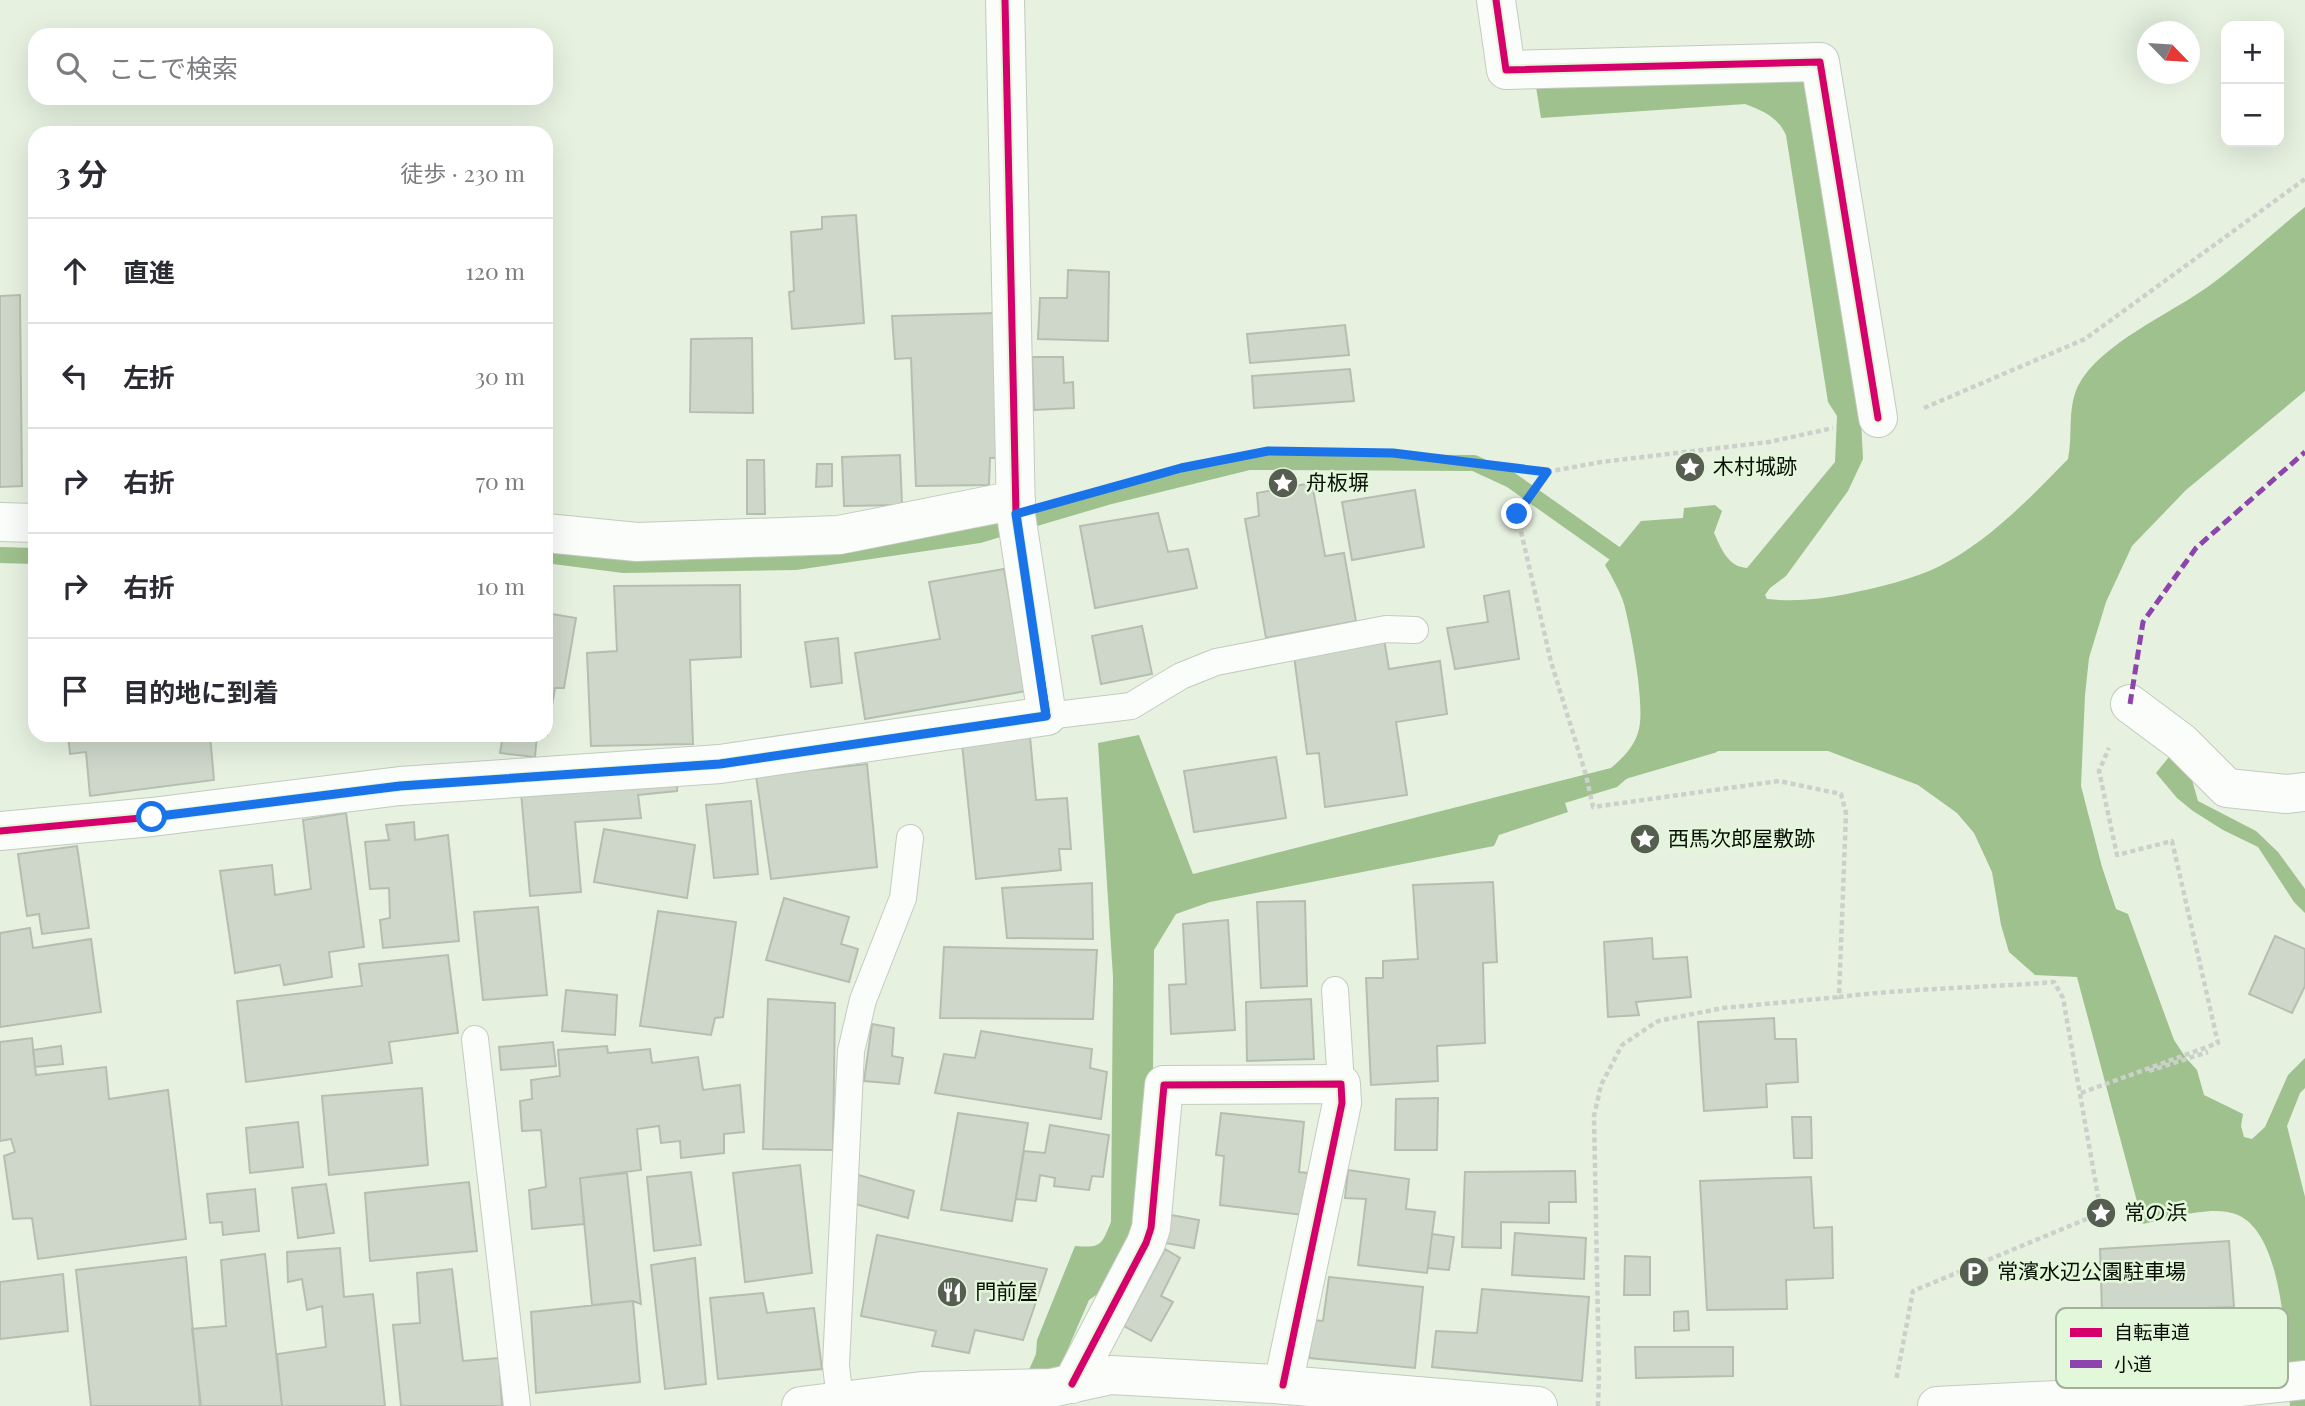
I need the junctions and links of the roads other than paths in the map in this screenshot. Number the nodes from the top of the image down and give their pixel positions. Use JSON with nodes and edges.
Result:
{"nodes":[{"id":1,"x":1005,"y":0,"type":"edge"},
{"id":2,"x":1496,"y":0,"type":"edge"},
{"id":3,"x":1878,"y":418,"type":"road end"},
{"id":4,"x":1016,"y":508,"type":"junction"},
{"id":5,"x":0,"y":522,"type":"edge"},
{"id":6,"x":28,"y":523,"type":"edge"},
{"id":7,"x":553,"y":534,"type":"edge"},
{"id":8,"x":1415,"y":630,"type":"dead end"},
{"id":9,"x":2130,"y":704,"type":"road end"},
{"id":10,"x":1046,"y":716,"type":"junction"},
{"id":11,"x":2305,"y":792,"type":"edge"},
{"id":12,"x":0,"y":831,"type":"edge"},
{"id":13,"x":910,"y":838,"type":"dead end"},
{"id":14,"x":1335,"y":990,"type":"dead end"},
{"id":15,"x":475,"y":1039,"type":"dead end"},
{"id":16,"x":1341,"y":1084,"type":"junction"},
{"id":17,"x":2235,"y":1388,"type":"edge"},
{"id":18,"x":1289,"y":1392,"type":"edge"},
{"id":19,"x":1057,"y":1393,"type":"edge"},
{"id":20,"x":840,"y":1401,"type":"junction"},
{"id":21,"x":517,"y":1406,"type":"edge"},
{"id":22,"x":801,"y":1406,"type":"edge"},
{"id":23,"x":1538,"y":1406,"type":"edge"},
{"id":24,"x":1937,"y":1406,"type":"edge"}],
"edges":[{"from":1,"to":4,"type":"street"},
{"from":2,"to":3,"type":"street"},
{"from":4,"to":7,"type":"street"},
{"from":4,"to":10,"type":"street"},
{"from":5,"to":6,"type":"street"},
{"from":8,"to":10,"type":"lane"},
{"from":9,"to":11,"type":"street"},
{"from":10,"to":12,"type":"street"},
{"from":13,"to":20,"type":"lane"},
{"from":14,"to":16,"type":"lane"},
{"from":15,"to":21,"type":"lane"},
{"from":16,"to":18,"type":"street"},
{"from":16,"to":19,"type":"street"},
{"from":17,"to":24,"type":"street"},
{"from":18,"to":19,"type":"street"},
{"from":18,"to":23,"type":"street"},
{"from":19,"to":20,"type":"street"},
{"from":20,"to":22,"type":"street"}]}
